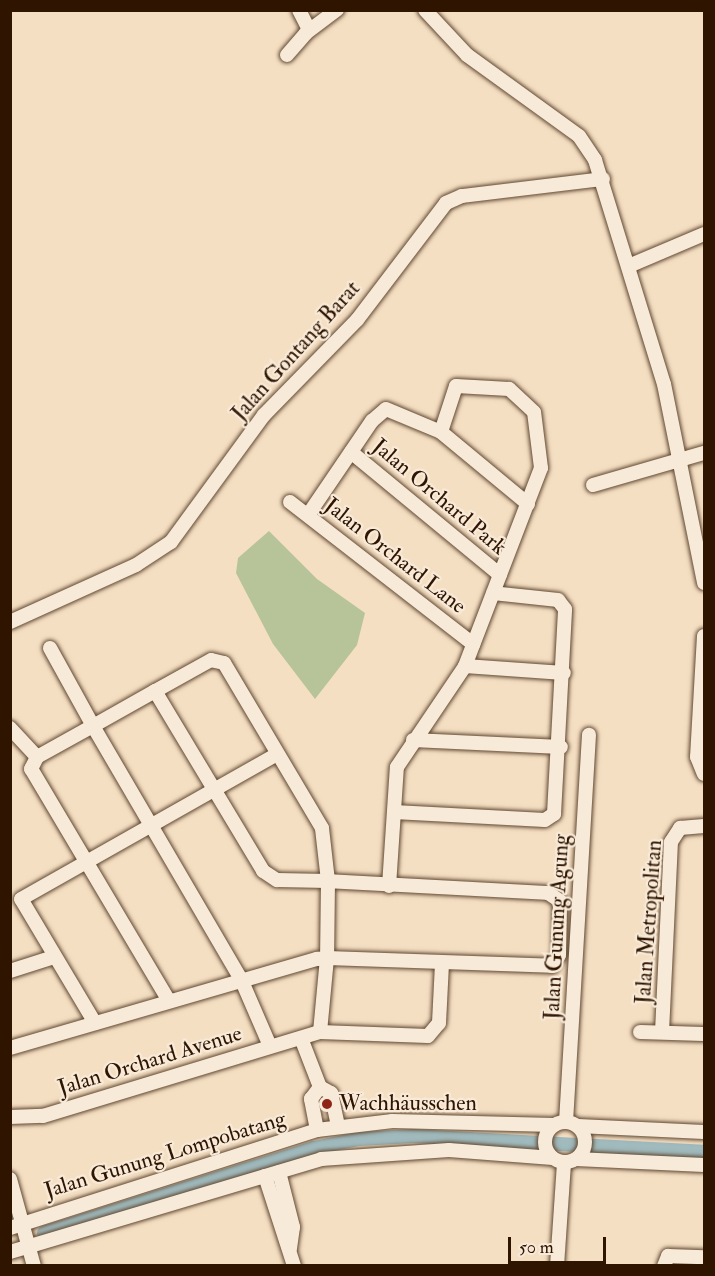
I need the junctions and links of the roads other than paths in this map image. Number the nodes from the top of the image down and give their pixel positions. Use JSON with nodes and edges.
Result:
{"nodes":[{"id":1,"x":299,"y":10,"type":"edge"},
{"id":2,"x":337,"y":10,"type":"edge"},
{"id":3,"x":425,"y":10,"type":"edge"},
{"id":4,"x":309,"y":30,"type":"junction"},
{"id":5,"x":287,"y":55,"type":"dead end"},
{"id":6,"x":603,"y":179,"type":"junction"},
{"id":7,"x":705,"y":234,"type":"edge"},
{"id":8,"x":631,"y":265,"type":"junction"},
{"id":9,"x":441,"y":432,"type":"junction"},
{"id":10,"x":351,"y":452,"type":"junction"},
{"id":11,"x":705,"y":453,"type":"edge"},
{"id":12,"x":679,"y":458,"type":"junction"},
{"id":13,"x":593,"y":484,"type":"dead end"},
{"id":14,"x":290,"y":502,"type":"dead end"},
{"id":15,"x":528,"y":504,"type":"junction"},
{"id":16,"x":308,"y":515,"type":"junction"},
{"id":17,"x":500,"y":575,"type":"junction"},
{"id":18,"x":705,"y":583,"type":"edge"},
{"id":19,"x":493,"y":594,"type":"junction"},
{"id":20,"x":10,"y":622,"type":"edge"},
{"id":21,"x":705,"y":636,"type":"edge"},
{"id":22,"x":473,"y":644,"type":"junction"},
{"id":23,"x":50,"y":648,"type":"dead end"},
{"id":24,"x":465,"y":666,"type":"junction"},
{"id":25,"x":564,"y":673,"type":"junction"},
{"id":26,"x":155,"y":691,"type":"junction"},
{"id":27,"x":93,"y":726,"type":"junction"},
{"id":28,"x":10,"y":728,"type":"edge"},
{"id":29,"x":589,"y":735,"type":"dead end"},
{"id":30,"x":413,"y":740,"type":"junction"},
{"id":31,"x":561,"y":747,"type":"junction"},
{"id":32,"x":277,"y":754,"type":"junction"},
{"id":33,"x":37,"y":757,"type":"junction"},
{"id":34,"x":705,"y":774,"type":"edge"},
{"id":35,"x":213,"y":791,"type":"junction"},
{"id":36,"x":394,"y":812,"type":"junction"},
{"id":37,"x":150,"y":826,"type":"junction"},
{"id":38,"x":698,"y":826,"type":"edge"},
{"id":39,"x":86,"y":865,"type":"junction"},
{"id":40,"x":328,"y":881,"type":"junction"},
{"id":41,"x":389,"y":886,"type":"junction"},
{"id":42,"x":16,"y":901,"type":"edge"},
{"id":43,"x":54,"y":957,"type":"junction"},
{"id":44,"x":327,"y":958,"type":"junction"},
{"id":45,"x":442,"y":964,"type":"junction"},
{"id":46,"x":10,"y":971,"type":"edge"},
{"id":47,"x":242,"y":979,"type":"junction"},
{"id":48,"x":169,"y":1001,"type":"junction"},
{"id":49,"x":95,"y":1023,"type":"junction"},
{"id":50,"x":320,"y":1032,"type":"junction"},
{"id":51,"x":640,"y":1032,"type":"dead end"},
{"id":52,"x":662,"y":1032,"type":"junction"},
{"id":53,"x":705,"y":1034,"type":"edge"},
{"id":54,"x":301,"y":1038,"type":"junction"},
{"id":55,"x":270,"y":1046,"type":"junction"},
{"id":56,"x":10,"y":1048,"type":"edge"},
{"id":57,"x":320,"y":1087,"type":"junction"},
{"id":58,"x":10,"y":1117,"type":"edge"},
{"id":59,"x":338,"y":1126,"type":"junction"},
{"id":60,"x":566,"y":1127,"type":"junction"},
{"id":61,"x":317,"y":1130,"type":"junction"},
{"id":62,"x":705,"y":1132,"type":"edge"},
{"id":63,"x":564,"y":1157,"type":"junction"},
{"id":64,"x":705,"y":1165,"type":"edge"},
{"id":65,"x":279,"y":1172,"type":"junction"},
{"id":66,"x":265,"y":1176,"type":"junction"},
{"id":67,"x":10,"y":1179,"type":"edge"},
{"id":68,"x":24,"y":1220,"type":"junction"},
{"id":69,"x":10,"y":1228,"type":"edge"},
{"id":70,"x":29,"y":1245,"type":"junction"},
{"id":71,"x":290,"y":1249,"type":"junction"},
{"id":72,"x":10,"y":1252,"type":"edge"},
{"id":73,"x":705,"y":1257,"type":"edge"},
{"id":74,"x":665,"y":1261,"type":"edge"},
{"id":75,"x":34,"y":1266,"type":"edge"},
{"id":76,"x":294,"y":1266,"type":"edge"},
{"id":77,"x":557,"y":1266,"type":"edge"}],
"edges":[{"from":1,"to":4,"type":"street"},
{"from":2,"to":4,"type":"street"},
{"from":3,"to":6,"type":"street"},
{"from":4,"to":5,"type":"street"},
{"from":6,"to":8,"type":"street"},
{"from":6,"to":20,"type":"street","name":"Jalan Gontang Barat"},
{"from":7,"to":8,"type":"street"},
{"from":8,"to":12,"type":"street"},
{"from":9,"to":10,"type":"street"},
{"from":9,"to":15,"type":"street"},
{"from":9,"to":15,"type":"street"},
{"from":10,"to":16,"type":"street"},
{"from":10,"to":17,"type":"street","name":"Jalan Orchard Park"},
{"from":11,"to":12,"type":"street"},
{"from":12,"to":13,"type":"street"},
{"from":12,"to":18,"type":"street"},
{"from":14,"to":16,"type":"street","name":"Jalan Orchard Lane"},
{"from":15,"to":17,"type":"street"},
{"from":16,"to":22,"type":"street","name":"Jalan Orchard Lane"},
{"from":17,"to":19,"type":"street"},
{"from":19,"to":22,"type":"street"},
{"from":19,"to":25,"type":"street"},
{"from":21,"to":34,"type":"street"},
{"from":22,"to":24,"type":"street"},
{"from":23,"to":27,"type":"street"},
{"from":24,"to":25,"type":"street"},
{"from":24,"to":30,"type":"street"},
{"from":25,"to":31,"type":"street"},
{"from":26,"to":27,"type":"street"},
{"from":26,"to":32,"type":"street"},
{"from":26,"to":35,"type":"street"},
{"from":27,"to":33,"type":"street"},
{"from":27,"to":37,"type":"street"},
{"from":28,"to":33,"type":"street"},
{"from":29,"to":60,"type":"street","name":"Jalan Gunung Agung"},
{"from":30,"to":31,"type":"street"},
{"from":30,"to":36,"type":"street"},
{"from":31,"to":36,"type":"street"},
{"from":32,"to":35,"type":"street"},
{"from":32,"to":40,"type":"street"},
{"from":33,"to":39,"type":"street"},
{"from":35,"to":37,"type":"street"},
{"from":35,"to":40,"type":"street"},
{"from":36,"to":41,"type":"street"},
{"from":37,"to":39,"type":"street"},
{"from":37,"to":47,"type":"street"},
{"from":38,"to":52,"type":"street","name":"Jalan Metropolitan"},
{"from":39,"to":42,"type":"street"},
{"from":39,"to":48,"type":"street"},
{"from":40,"to":41,"type":"street"},
{"from":40,"to":44,"type":"street"},
{"from":41,"to":45,"type":"street"},
{"from":42,"to":43,"type":"street"},
{"from":43,"to":46,"type":"street"},
{"from":43,"to":49,"type":"street"},
{"from":44,"to":45,"type":"street"},
{"from":44,"to":47,"type":"street"},
{"from":44,"to":50,"type":"street"},
{"from":45,"to":50,"type":"street","name":"Jalan Orchard Avenue"},
{"from":47,"to":48,"type":"street"},
{"from":47,"to":55,"type":"street"},
{"from":48,"to":49,"type":"street"},
{"from":49,"to":56,"type":"street"},
{"from":50,"to":54,"type":"street","name":"Jalan Orchard Avenue"},
{"from":51,"to":52,"type":"street"},
{"from":52,"to":53,"type":"street"},
{"from":54,"to":55,"type":"street","name":"Jalan Orchard Avenue"},
{"from":54,"to":57,"type":"street"},
{"from":55,"to":58,"type":"street","name":"Jalan Orchard Avenue"},
{"from":57,"to":59,"type":"street"},
{"from":57,"to":61,"type":"street"},
{"from":59,"to":60,"type":"street","name":"Jalan Gunung Lompobatang"},
{"from":59,"to":61,"type":"street","name":"Jalan Gunung Lompobatang"},
{"from":60,"to":62,"type":"street","name":"Jalan Gunung Lompobatang"},
{"from":60,"to":63,"type":"street"},
{"from":60,"to":63,"type":"street"},
{"from":61,"to":68,"type":"street","name":"Jalan Gunung Lompobatang"},
{"from":63,"to":64,"type":"street","name":"Jalan Gunung Lompobatang"},
{"from":63,"to":65,"type":"street","name":"Jalan Gunung Lompobatang"},
{"from":63,"to":77,"type":"street"},
{"from":65,"to":66,"type":"street","name":"Jalan Gunung Lompobatang"},
{"from":65,"to":71,"type":"street"},
{"from":66,"to":70,"type":"street","name":"Jalan Gunung Lompobatang"},
{"from":66,"to":71,"type":"street"},
{"from":67,"to":68,"type":"street"},
{"from":68,"to":69,"type":"street"},
{"from":68,"to":70,"type":"street","name":"Jalan Gunung Lompobatang"},
{"from":70,"to":72,"type":"street"},
{"from":70,"to":75,"type":"street"},
{"from":71,"to":76,"type":"street"},
{"from":73,"to":74,"type":"street"}]}
